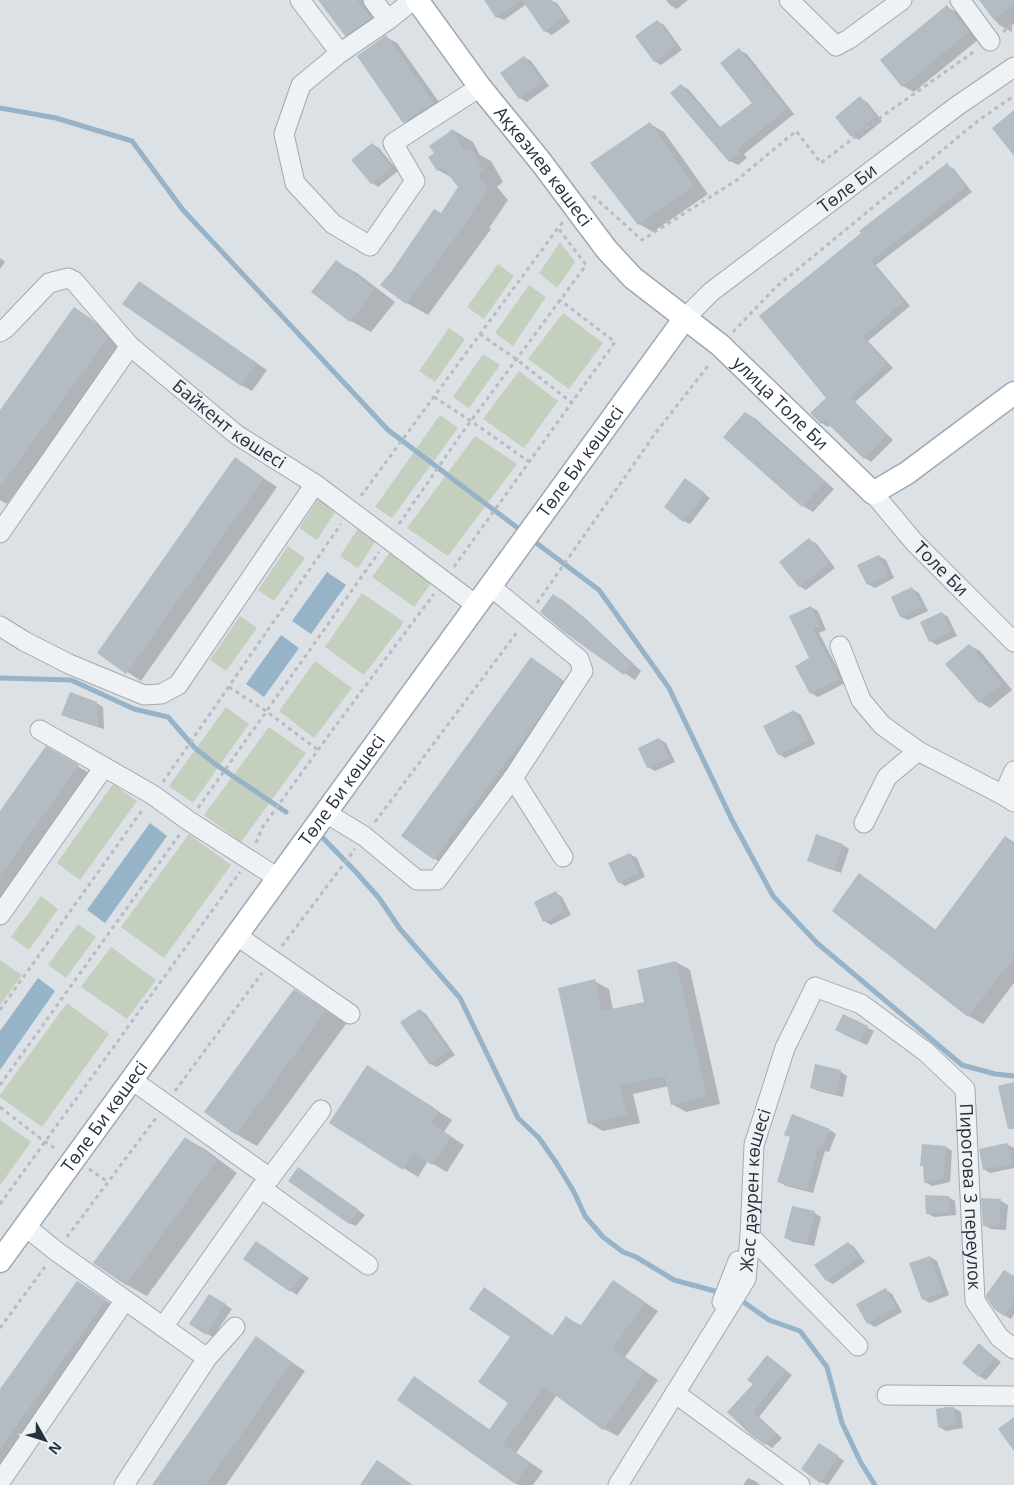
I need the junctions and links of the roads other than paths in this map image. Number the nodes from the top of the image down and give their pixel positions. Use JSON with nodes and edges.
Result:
{"nodes":[{"id":1,"x":300,"y":0,"type":"edge"},
{"id":2,"x":373,"y":0,"type":"edge"},
{"id":3,"x":412,"y":0,"type":"edge"},
{"id":4,"x":417,"y":0,"type":"edge"},
{"id":5,"x":789,"y":0,"type":"edge"},
{"id":6,"x":902,"y":0,"type":"edge"},
{"id":7,"x":960,"y":0,"type":"edge"},
{"id":8,"x":388,"y":20,"type":"junction"},
{"id":9,"x":990,"y":41,"type":"road end"},
{"id":10,"x":340,"y":53,"type":"junction"},
{"id":11,"x":1014,"y":66,"type":"edge"},
{"id":12,"x":480,"y":87,"type":"junction"},
{"id":13,"x":685,"y":318,"type":"junction"},
{"id":14,"x":0,"y":332,"type":"edge"},
{"id":15,"x":130,"y":346,"type":"junction"},
{"id":16,"x":1014,"y":393,"type":"edge"},
{"id":17,"x":315,"y":484,"type":"junction"},
{"id":18,"x":873,"y":493,"type":"junction"},
{"id":19,"x":0,"y":533,"type":"edge"},
{"id":20,"x":490,"y":586,"type":"junction"},
{"id":21,"x":476,"y":605,"type":"junction"},
{"id":22,"x":0,"y":626,"type":"edge"},
{"id":23,"x":1014,"y":642,"type":"edge"},
{"id":24,"x":840,"y":646,"type":"dead end"},
{"id":25,"x":40,"y":730,"type":"dead end"},
{"id":26,"x":918,"y":751,"type":"junction"},
{"id":27,"x":104,"y":767,"type":"junction"},
{"id":28,"x":1014,"y":771,"type":"edge"},
{"id":29,"x":513,"y":778,"type":"junction"},
{"id":30,"x":1009,"y":798,"type":"edge"},
{"id":31,"x":326,"y":813,"type":"junction"},
{"id":32,"x":864,"y":823,"type":"dead end"},
{"id":33,"x":563,"y":858,"type":"dead end"},
{"id":34,"x":278,"y":878,"type":"junction"},
{"id":35,"x":0,"y":915,"type":"edge"},
{"id":36,"x":236,"y":935,"type":"junction"},
{"id":37,"x":815,"y":987,"type":"joint"},
{"id":38,"x":350,"y":1014,"type":"dead end"},
{"id":39,"x":132,"y":1080,"type":"junction"},
{"id":40,"x":321,"y":1110,"type":"dead end"},
{"id":41,"x":265,"y":1183,"type":"junction"},
{"id":42,"x":25,"y":1226,"type":"junction"},
{"id":43,"x":750,"y":1236,"type":"junction"},
{"id":44,"x":0,"y":1261,"type":"edge"},
{"id":45,"x":738,"y":1261,"type":"dead end"},
{"id":46,"x":368,"y":1265,"type":"dead end"},
{"id":47,"x":125,"y":1300,"type":"junction"},
{"id":48,"x":714,"y":1322,"type":"dead end"},
{"id":49,"x":235,"y":1326,"type":"dead end"},
{"id":50,"x":163,"y":1327,"type":"junction"},
{"id":51,"x":858,"y":1346,"type":"dead end"},
{"id":52,"x":1014,"y":1349,"type":"edge"},
{"id":53,"x":207,"y":1358,"type":"junction"},
{"id":54,"x":675,"y":1393,"type":"junction"},
{"id":55,"x":887,"y":1395,"type":"dead end"},
{"id":56,"x":1014,"y":1396,"type":"edge"},
{"id":57,"x":0,"y":1482,"type":"edge"},
{"id":58,"x":124,"y":1485,"type":"edge"},
{"id":59,"x":618,"y":1485,"type":"edge"},
{"id":60,"x":800,"y":1485,"type":"edge"}],
"edges":[{"from":1,"to":10,"type":"street"},
{"from":2,"to":8,"type":"street"},
{"from":3,"to":8,"type":"street"},
{"from":4,"to":12,"type":"main road","name":"Ақкөзиев көшесі"},
{"from":5,"to":6,"type":"street"},
{"from":7,"to":9,"type":"street"},
{"from":8,"to":10,"type":"street"},
{"from":10,"to":12,"type":"street"},
{"from":11,"to":13,"type":"street","name":"Төле Би"},
{"from":12,"to":13,"type":"main road","name":"Ақкөзиев көшесі"},
{"from":13,"to":18,"type":"main road","name":"улица Толе Би"},
{"from":13,"to":20,"type":"main road","name":"Төле Би көшесі"},
{"from":14,"to":15,"type":"street","name":"Байкент көшесі"},
{"from":15,"to":17,"type":"street","name":"Байкент көшесі"},
{"from":15,"to":19,"type":"street"},
{"from":16,"to":18,"type":"main road"},
{"from":17,"to":21,"type":"street","name":"Байкент көшесі"},
{"from":17,"to":22,"type":"street"},
{"from":18,"to":23,"type":"street","name":"Толе Би"},
{"from":20,"to":21,"type":"main road","name":"Төле Би көшесі"},
{"from":20,"to":29,"type":"street"},
{"from":21,"to":31,"type":"main road","name":"Төле Би көшесі"},
{"from":24,"to":26,"type":"street"},
{"from":25,"to":27,"type":"street"},
{"from":26,"to":30,"type":"street"},
{"from":26,"to":32,"type":"street"},
{"from":27,"to":34,"type":"street"},
{"from":27,"to":35,"type":"street"},
{"from":28,"to":30,"type":"street"},
{"from":29,"to":31,"type":"street"},
{"from":29,"to":33,"type":"street"},
{"from":31,"to":34,"type":"main road","name":"Төле Би көшесі"},
{"from":34,"to":36,"type":"main road","name":"Төле Би көшесі"},
{"from":36,"to":38,"type":"street"},
{"from":36,"to":39,"type":"main road","name":"Төле Би көшесі"},
{"from":37,"to":43,"type":"street","name":"Жас дәурен көшесі"},
{"from":37,"to":52,"type":"street","name":"Пирогова 3 переулок"},
{"from":39,"to":41,"type":"street"},
{"from":39,"to":42,"type":"main road","name":"Төле Би көшесі"},
{"from":40,"to":41,"type":"street"},
{"from":41,"to":46,"type":"street"},
{"from":41,"to":50,"type":"street"},
{"from":42,"to":44,"type":"main road","name":"Төле Би көшесі"},
{"from":42,"to":47,"type":"street"},
{"from":43,"to":51,"type":"street"},
{"from":43,"to":54,"type":"street","name":"Жас дәурен көшесі"},
{"from":45,"to":48,"type":"street"},
{"from":47,"to":50,"type":"street"},
{"from":47,"to":57,"type":"street"},
{"from":49,"to":53,"type":"street"},
{"from":50,"to":53,"type":"street"},
{"from":53,"to":58,"type":"street"},
{"from":54,"to":59,"type":"street","name":"Жас дәурен көшесі"},
{"from":54,"to":60,"type":"street"},
{"from":55,"to":56,"type":"street"}]}
